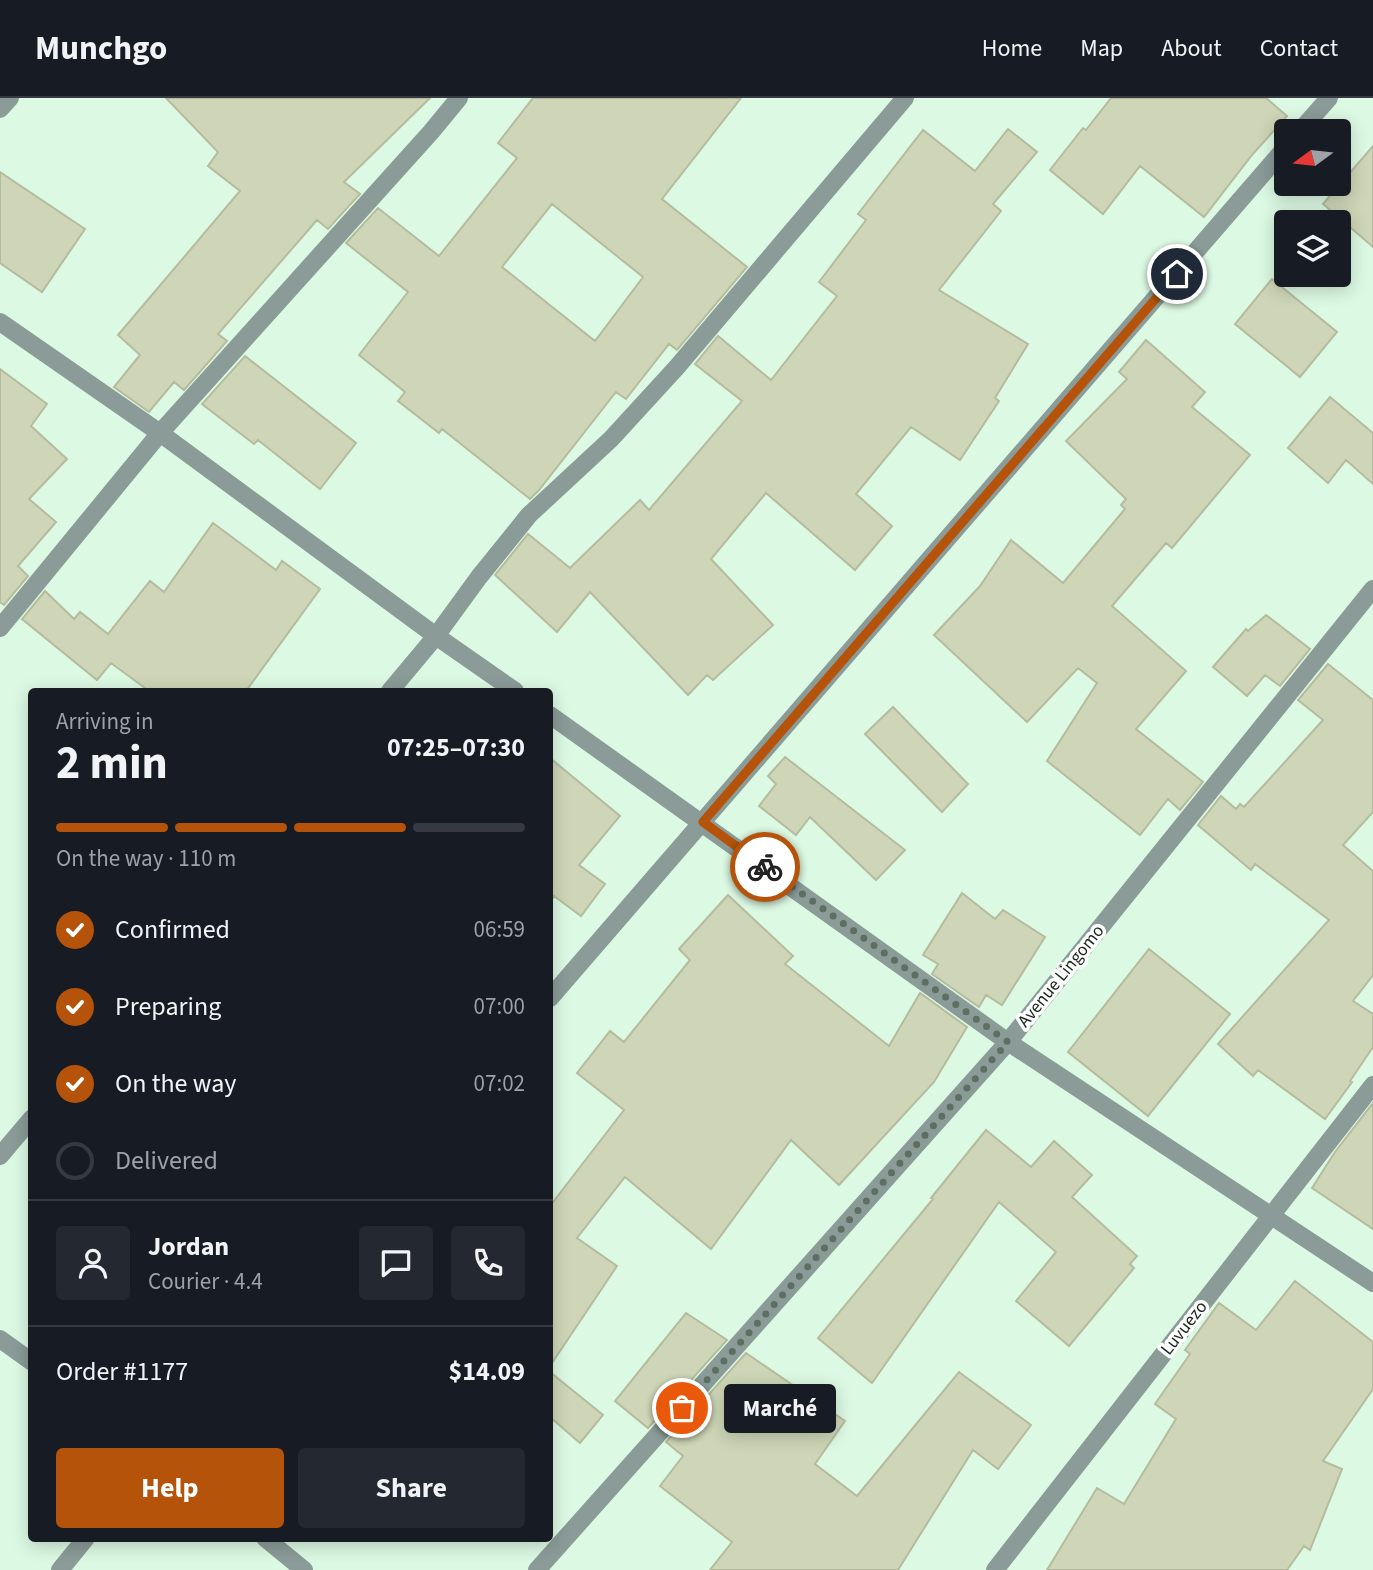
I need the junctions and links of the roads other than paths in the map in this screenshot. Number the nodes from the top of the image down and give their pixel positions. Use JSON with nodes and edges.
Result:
{"nodes":[{"id":1,"x":10,"y":98,"type":"edge"},
{"id":2,"x":458,"y":98,"type":"edge"},
{"id":3,"x":905,"y":98,"type":"edge"},
{"id":4,"x":1329,"y":98,"type":"edge"},
{"id":5,"x":0,"y":109,"type":"edge"},
{"id":6,"x":1311,"y":119,"type":"edge"},
{"id":7,"x":1274,"y":161,"type":"edge"},
{"id":8,"x":0,"y":322,"type":"edge"},
{"id":9,"x":160,"y":433,"type":"junction"},
{"id":10,"x":1373,"y":589,"type":"edge"},
{"id":11,"x":0,"y":628,"type":"edge"},
{"id":12,"x":436,"y":636,"type":"junction"},
{"id":13,"x":393,"y":688,"type":"edge"},
{"id":14,"x":511,"y":688,"type":"edge"},
{"id":15,"x":553,"y":717,"type":"edge"},
{"id":16,"x":703,"y":822,"type":"junction"},
{"id":17,"x":553,"y":995,"type":"edge"},
{"id":18,"x":1008,"y":1042,"type":"junction"},
{"id":19,"x":1373,"y":1085,"type":"edge"},
{"id":20,"x":28,"y":1123,"type":"edge"},
{"id":21,"x":0,"y":1156,"type":"edge"},
{"id":22,"x":1272,"y":1216,"type":"junction"},
{"id":23,"x":1373,"y":1283,"type":"edge"},
{"id":24,"x":0,"y":1339,"type":"edge"},
{"id":25,"x":28,"y":1359,"type":"edge"},
{"id":26,"x":83,"y":1542,"type":"edge"},
{"id":27,"x":270,"y":1542,"type":"edge"},
{"id":28,"x":60,"y":1570,"type":"edge"},
{"id":29,"x":304,"y":1570,"type":"edge"},
{"id":30,"x":537,"y":1570,"type":"edge"},
{"id":31,"x":995,"y":1570,"type":"edge"}],
"edges":[{"from":1,"to":5,"type":"street"},
{"from":2,"to":9,"type":"street"},
{"from":3,"to":12,"type":"street"},
{"from":4,"to":6,"type":"street"},
{"from":7,"to":16,"type":"street"},
{"from":8,"to":9,"type":"street"},
{"from":9,"to":11,"type":"street"},
{"from":9,"to":12,"type":"street"},
{"from":10,"to":18,"type":"street","name":"Avenue Lingomo"},
{"from":12,"to":13,"type":"street"},
{"from":12,"to":14,"type":"street"},
{"from":15,"to":16,"type":"street"},
{"from":16,"to":17,"type":"street"},
{"from":16,"to":18,"type":"street"},
{"from":18,"to":22,"type":"street"},
{"from":18,"to":30,"type":"street","name":"Avenue Lingomo"},
{"from":19,"to":22,"type":"street","name":"Luvuezo"},
{"from":20,"to":21,"type":"street"},
{"from":22,"to":23,"type":"street"},
{"from":22,"to":31,"type":"street","name":"Luvuezo"},
{"from":24,"to":25,"type":"street"},
{"from":26,"to":28,"type":"street"},
{"from":27,"to":29,"type":"street"}]}
